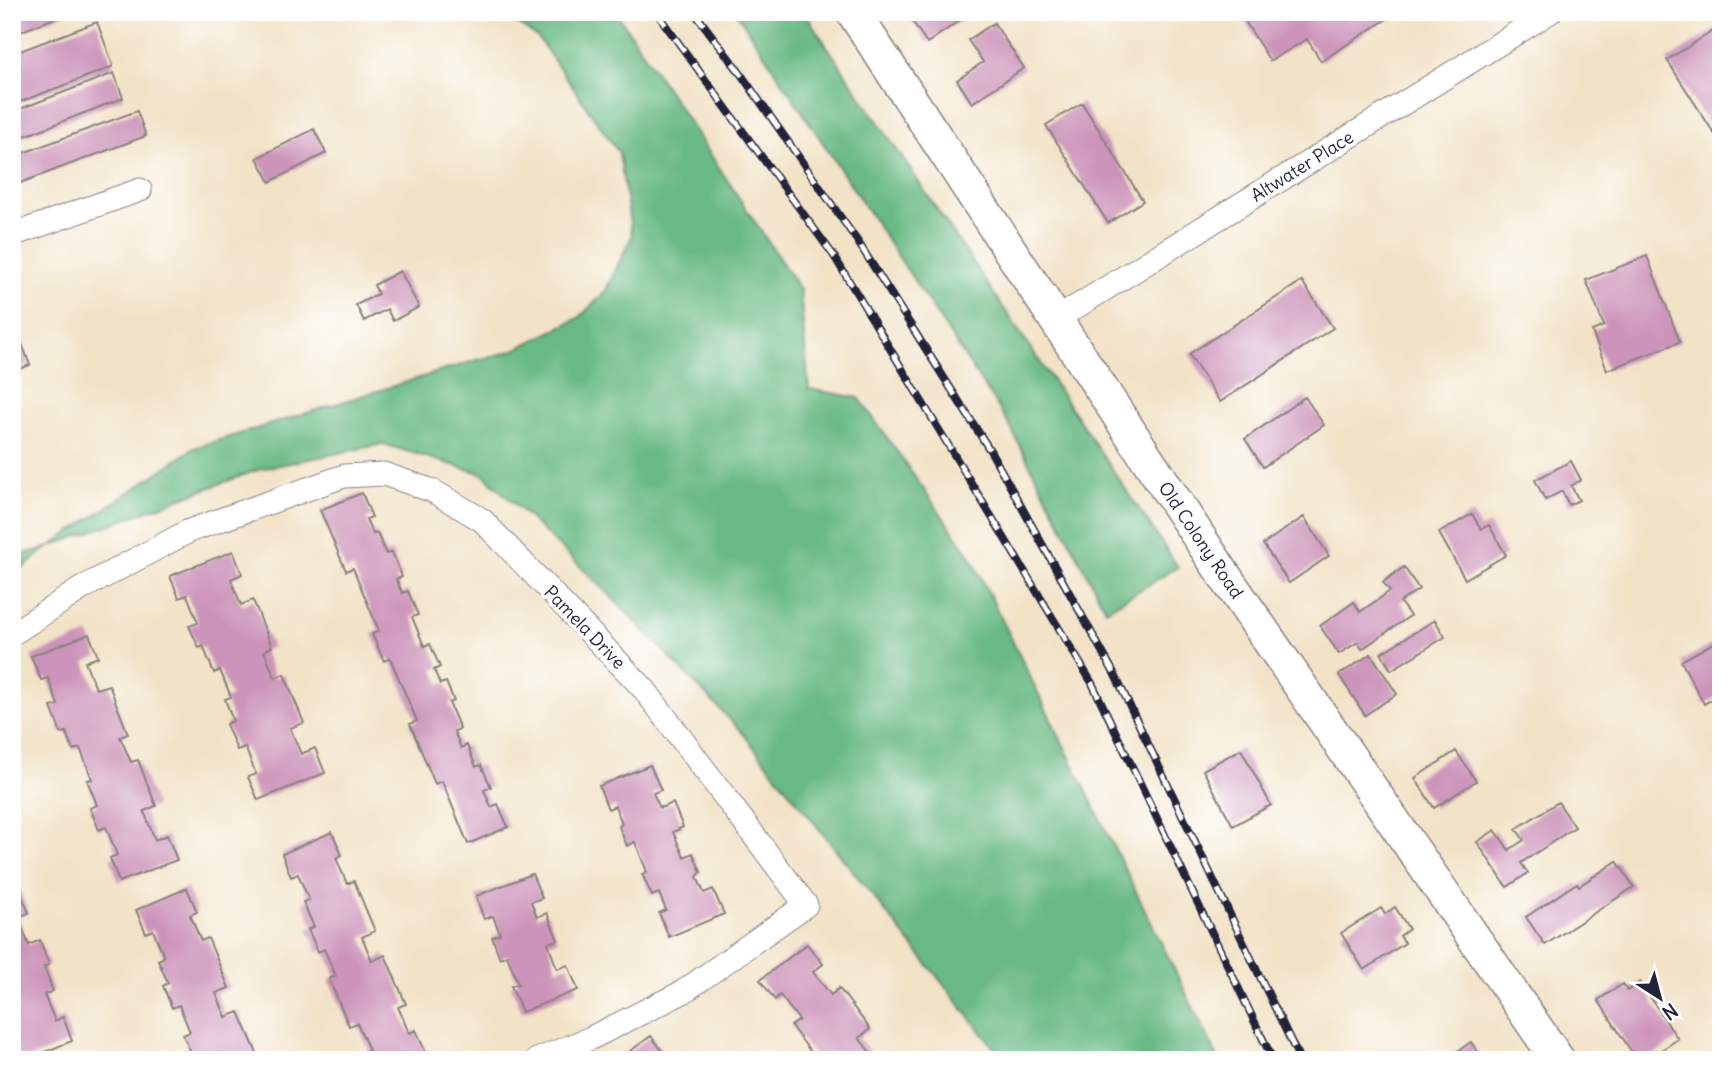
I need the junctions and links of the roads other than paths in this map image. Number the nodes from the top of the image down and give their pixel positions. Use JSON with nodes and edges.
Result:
{"nodes":[{"id":1,"x":853,"y":12,"type":"edge"},
{"id":2,"x":1550,"y":12,"type":"edge"},
{"id":3,"x":140,"y":190,"type":"dead end"},
{"id":4,"x":12,"y":235,"type":"edge"},
{"id":5,"x":1055,"y":320,"type":"junction"},
{"id":6,"x":12,"y":634,"type":"edge"},
{"id":7,"x":537,"y":1060,"type":"edge"},
{"id":8,"x":1558,"y":1060,"type":"edge"}],
"edges":[{"from":1,"to":5,"type":"main road","name":"Old Colony Road"},
{"from":2,"to":5,"type":"street","name":"Altwater Place"},
{"from":3,"to":4,"type":"street"},
{"from":5,"to":8,"type":"main road","name":"Old Colony Road"},
{"from":6,"to":7,"type":"street","name":"Pamela Drive"}]}
